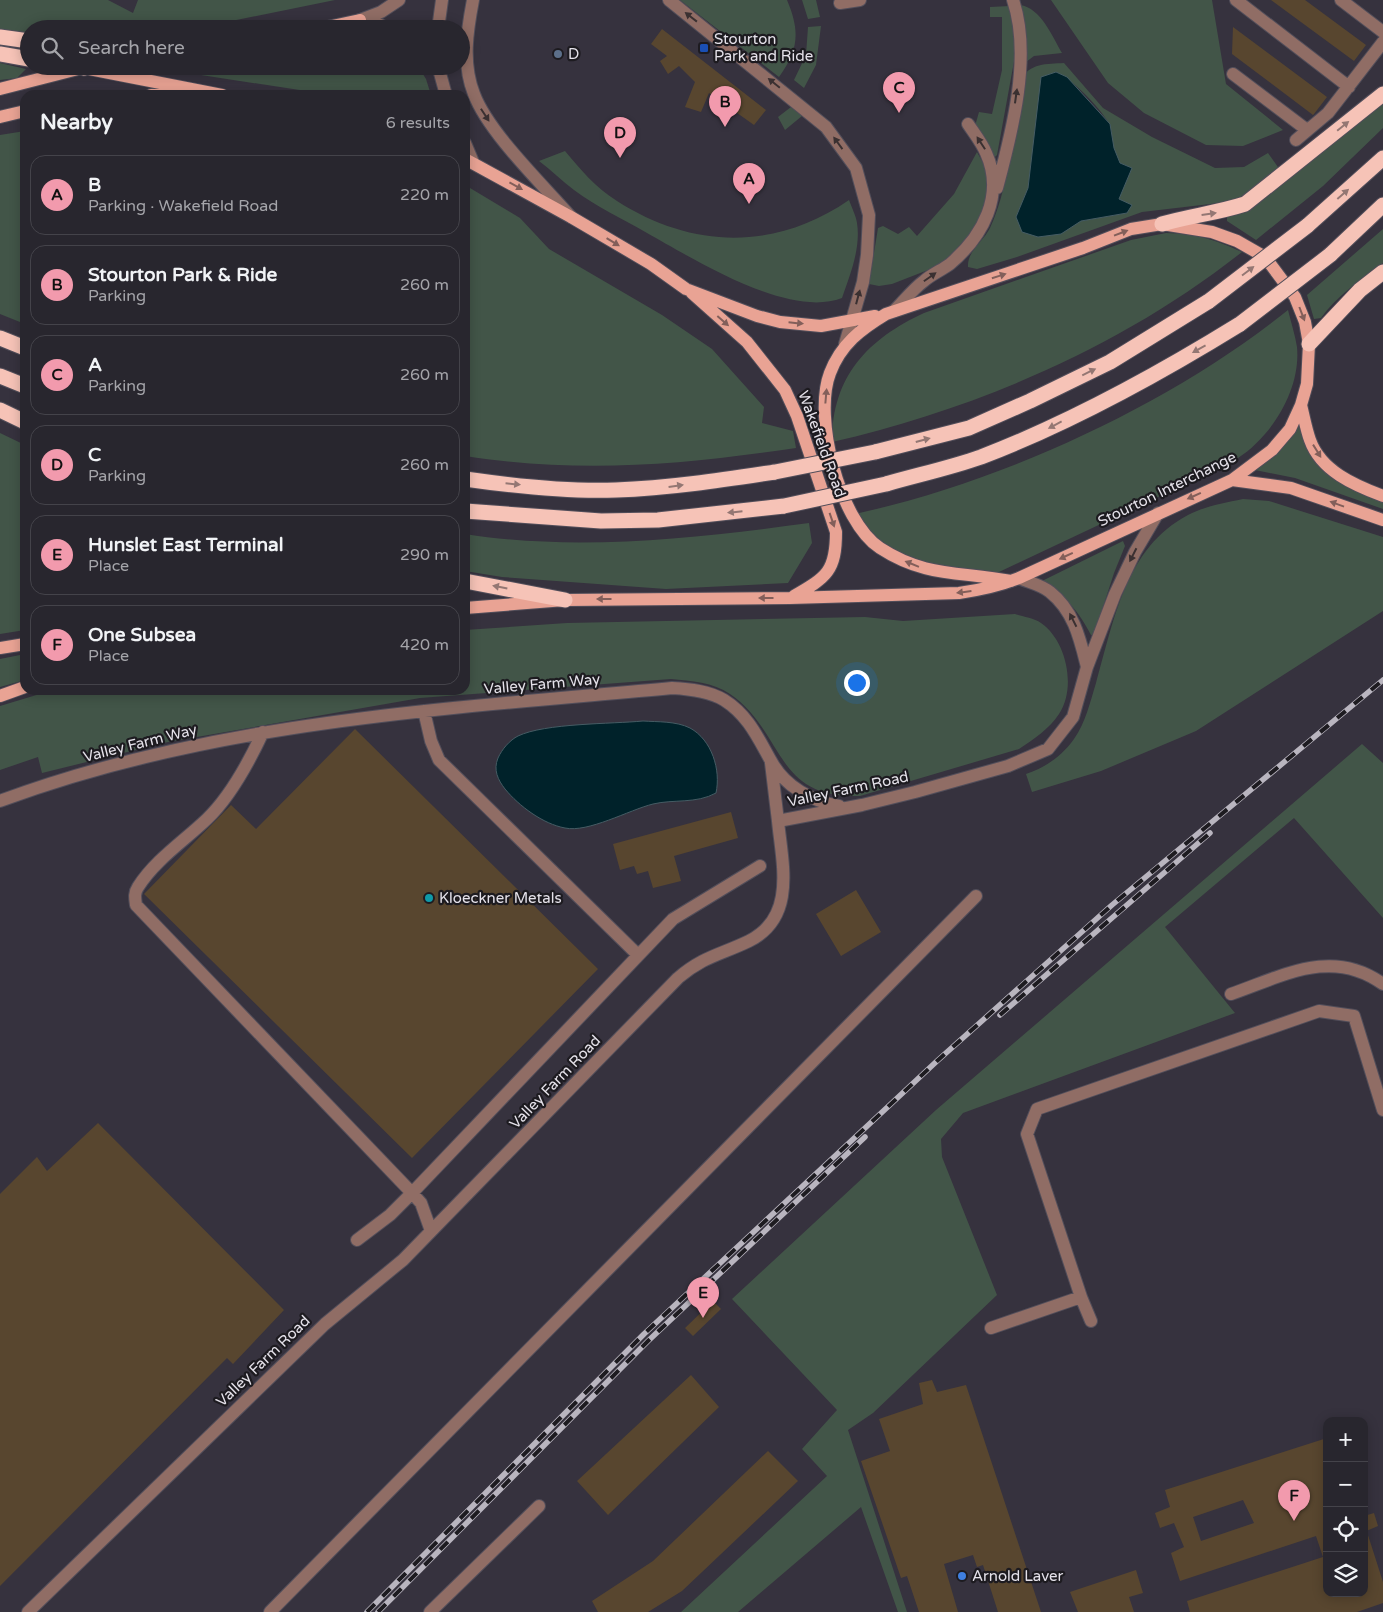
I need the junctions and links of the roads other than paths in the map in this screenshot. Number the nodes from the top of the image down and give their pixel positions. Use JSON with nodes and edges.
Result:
{"nodes":[{"id":1,"x":399,"y":0,"type":"edge"},
{"id":2,"x":442,"y":0,"type":"edge"},
{"id":3,"x":473,"y":0,"type":"edge"},
{"id":4,"x":669,"y":0,"type":"edge"},
{"id":5,"x":860,"y":0,"type":"edge"},
{"id":6,"x":1013,"y":0,"type":"edge"},
{"id":7,"x":1236,"y":0,"type":"edge"},
{"id":8,"x":1341,"y":0,"type":"edge"},
{"id":9,"x":840,"y":3,"type":"dead end"},
{"id":10,"x":360,"y":20,"type":"edge"},
{"id":11,"x":439,"y":20,"type":"edge"},
{"id":12,"x":470,"y":20,"type":"edge"},
{"id":13,"x":1383,"y":32,"type":"edge"},
{"id":14,"x":0,"y":37,"type":"edge"},
{"id":15,"x":20,"y":40,"type":"edge"},
{"id":16,"x":1383,"y":42,"type":"edge"},
{"id":17,"x":0,"y":54,"type":"edge"},
{"id":18,"x":20,"y":57,"type":"edge"},
{"id":19,"x":470,"y":73,"type":"edge"},
{"id":20,"x":1233,"y":74,"type":"dead end"},
{"id":21,"x":53,"y":75,"type":"edge"},
{"id":22,"x":123,"y":75,"type":"edge"},
{"id":23,"x":440,"y":75,"type":"edge"},
{"id":24,"x":1349,"y":87,"type":"junction"},
{"id":25,"x":0,"y":89,"type":"edge"},
{"id":26,"x":197,"y":90,"type":"edge"},
{"id":27,"x":445,"y":90,"type":"edge"},
{"id":28,"x":1383,"y":94,"type":"edge"},
{"id":29,"x":20,"y":112,"type":"edge"},
{"id":30,"x":0,"y":117,"type":"edge"},
{"id":31,"x":968,"y":124,"type":"dead end"},
{"id":32,"x":1307,"y":130,"type":"junction"},
{"id":33,"x":1296,"y":140,"type":"dead end"},
{"id":34,"x":1383,"y":158,"type":"edge"},
{"id":35,"x":470,"y":161,"type":"edge"},
{"id":36,"x":994,"y":195,"type":"junction"},
{"id":37,"x":1383,"y":204,"type":"edge"},
{"id":38,"x":571,"y":217,"type":"junction"},
{"id":39,"x":1162,"y":224,"type":"junction"},
{"id":40,"x":1383,"y":272,"type":"edge"},
{"id":41,"x":686,"y":288,"type":"junction"},
{"id":42,"x":890,"y":312,"type":"junction"},
{"id":43,"x":852,"y":321,"type":"junction"},
{"id":44,"x":0,"y":338,"type":"edge"},
{"id":45,"x":845,"y":344,"type":"junction"},
{"id":46,"x":1309,"y":344,"type":"junction"},
{"id":47,"x":20,"y":346,"type":"edge"},
{"id":48,"x":0,"y":376,"type":"edge"},
{"id":49,"x":20,"y":384,"type":"edge"},
{"id":50,"x":1302,"y":406,"type":"junction"},
{"id":51,"x":0,"y":410,"type":"edge"},
{"id":52,"x":20,"y":420,"type":"edge"},
{"id":53,"x":470,"y":480,"type":"edge"},
{"id":54,"x":1232,"y":480,"type":"junction"},
{"id":55,"x":1383,"y":496,"type":"edge"},
{"id":56,"x":470,"y":511,"type":"edge"},
{"id":57,"x":1158,"y":513,"type":"junction"},
{"id":58,"x":1383,"y":520,"type":"edge"},
{"id":59,"x":1015,"y":579,"type":"junction"},
{"id":60,"x":470,"y":582,"type":"edge"},
{"id":61,"x":790,"y":598,"type":"junction"},
{"id":62,"x":565,"y":600,"type":"junction"},
{"id":63,"x":470,"y":608,"type":"edge"},
{"id":64,"x":20,"y":645,"type":"edge"},
{"id":65,"x":0,"y":648,"type":"edge"},
{"id":66,"x":1087,"y":667,"type":"junction"},
{"id":67,"x":20,"y":689,"type":"edge"},
{"id":68,"x":0,"y":696,"type":"edge"},
{"id":69,"x":424,"y":711,"type":"junction"},
{"id":70,"x":263,"y":732,"type":"junction"},
{"id":71,"x":771,"y":763,"type":"junction"},
{"id":72,"x":0,"y":802,"type":"edge"},
{"id":73,"x":862,"y":805,"type":"junction"},
{"id":74,"x":778,"y":821,"type":"junction"},
{"id":75,"x":760,"y":866,"type":"dead end"},
{"id":76,"x":976,"y":896,"type":"dead end"},
{"id":77,"x":638,"y":955,"type":"junction"},
{"id":78,"x":1383,"y":984,"type":"edge"},
{"id":79,"x":1231,"y":994,"type":"dead end"},
{"id":80,"x":1383,"y":1110,"type":"edge"},
{"id":81,"x":412,"y":1193,"type":"junction"},
{"id":82,"x":431,"y":1231,"type":"junction"},
{"id":83,"x":357,"y":1240,"type":"dead end"},
{"id":84,"x":1081,"y":1297,"type":"junction"},
{"id":85,"x":1091,"y":1321,"type":"dead end"},
{"id":86,"x":991,"y":1328,"type":"dead end"},
{"id":87,"x":538,"y":1506,"type":"dead end"},
{"id":88,"x":28,"y":1612,"type":"edge"},
{"id":89,"x":270,"y":1612,"type":"edge"},
{"id":90,"x":430,"y":1612,"type":"edge"}],
"edges":[{"from":1,"to":10,"type":"street"},
{"from":2,"to":11,"type":"street"},
{"from":3,"to":12,"type":"street","one_way":true},
{"from":43,"to":4,"type":"street","one_way":true},
{"from":5,"to":9,"type":"street"},
{"from":36,"to":6,"type":"street","one_way":true},
{"from":7,"to":24,"type":"street"},
{"from":8,"to":13,"type":"street"},
{"from":14,"to":15,"type":"highway"},
{"from":16,"to":24,"type":"street"},
{"from":17,"to":18,"type":"highway"},
{"from":19,"to":38,"type":"street","one_way":true},
{"from":20,"to":32,"type":"street"},
{"from":21,"to":25,"type":"main road"},
{"from":22,"to":26,"type":"main road"},
{"from":23,"to":27,"type":"street"},
{"from":24,"to":32,"type":"street"},
{"from":39,"to":28,"type":"highway","one_way":true},
{"from":29,"to":30,"type":"main road"},
{"from":36,"to":31,"type":"street","one_way":true},
{"from":32,"to":33,"type":"street"},
{"from":53,"to":34,"type":"highway","one_way":true,"bridge":true},
{"from":35,"to":38,"type":"main road","one_way":true},
{"from":42,"to":36,"type":"street","one_way":true},
{"from":37,"to":56,"type":"highway","one_way":true,"bridge":true},
{"from":38,"to":41,"type":"main road","one_way":true},
{"from":42,"to":39,"type":"main road","name":"Stourton Interchange","one_way":true},
{"from":39,"to":46,"type":"main road","name":"Stourton Interchange","one_way":true},
{"from":40,"to":46,"type":"highway"},
{"from":41,"to":43,"type":"main road","one_way":true},
{"from":41,"to":61,"type":"main road","name":"Wakefield Road","one_way":true},
{"from":42,"to":43,"type":"main road"},
{"from":42,"to":45,"type":"main road","name":"Stourton Interchange"},
{"from":43,"to":45,"type":"street"},
{"from":44,"to":47,"type":"highway"},
{"from":59,"to":45,"type":"main road","name":"Stourton Interchange","one_way":true},
{"from":46,"to":50,"type":"main road","name":"Stourton Interchange"},
{"from":48,"to":49,"type":"highway"},
{"from":50,"to":54,"type":"main road","name":"Stourton Interchange"},
{"from":50,"to":55,"type":"main road","one_way":true},
{"from":51,"to":52,"type":"highway"},
{"from":54,"to":57,"type":"main road","name":"Stourton Interchange","one_way":true},
{"from":58,"to":54,"type":"main road","one_way":true},
{"from":57,"to":59,"type":"main road","name":"Stourton Interchange","one_way":true},
{"from":57,"to":66,"type":"street","name":"Valley Farm Road","one_way":true},
{"from":59,"to":61,"type":"main road","name":"Wakefield Road","one_way":true},
{"from":66,"to":59,"type":"street","one_way":true},
{"from":62,"to":60,"type":"highway","one_way":true},
{"from":61,"to":62,"type":"main road","name":"Wakefield Road","one_way":true},
{"from":62,"to":63,"type":"main road","name":"Wakefield Road"},
{"from":64,"to":65,"type":"main road"},
{"from":66,"to":73,"type":"street","name":"Valley Farm Road"},
{"from":67,"to":68,"type":"main road"},
{"from":69,"to":70,"type":"street","name":"Valley Farm Way"},
{"from":69,"to":71,"type":"street","name":"Valley Farm Way"},
{"from":69,"to":77,"type":"street"},
{"from":70,"to":72,"type":"street","name":"Valley Farm Way"},
{"from":70,"to":81,"type":"street"},
{"from":71,"to":73,"type":"street","name":"Valley Farm Way"},
{"from":71,"to":74,"type":"street"},
{"from":73,"to":74,"type":"street","name":"Valley Farm Road"},
{"from":74,"to":82,"type":"street","name":"Valley Farm Road"},
{"from":75,"to":77,"type":"street"},
{"from":76,"to":89,"type":"street"},
{"from":77,"to":81,"type":"street"},
{"from":78,"to":79,"type":"street"},
{"from":80,"to":84,"type":"street"},
{"from":81,"to":82,"type":"street"},
{"from":81,"to":83,"type":"street"},
{"from":82,"to":88,"type":"street","name":"Valley Farm Road"},
{"from":84,"to":85,"type":"street"},
{"from":84,"to":86,"type":"street"},
{"from":87,"to":90,"type":"street"}]}
